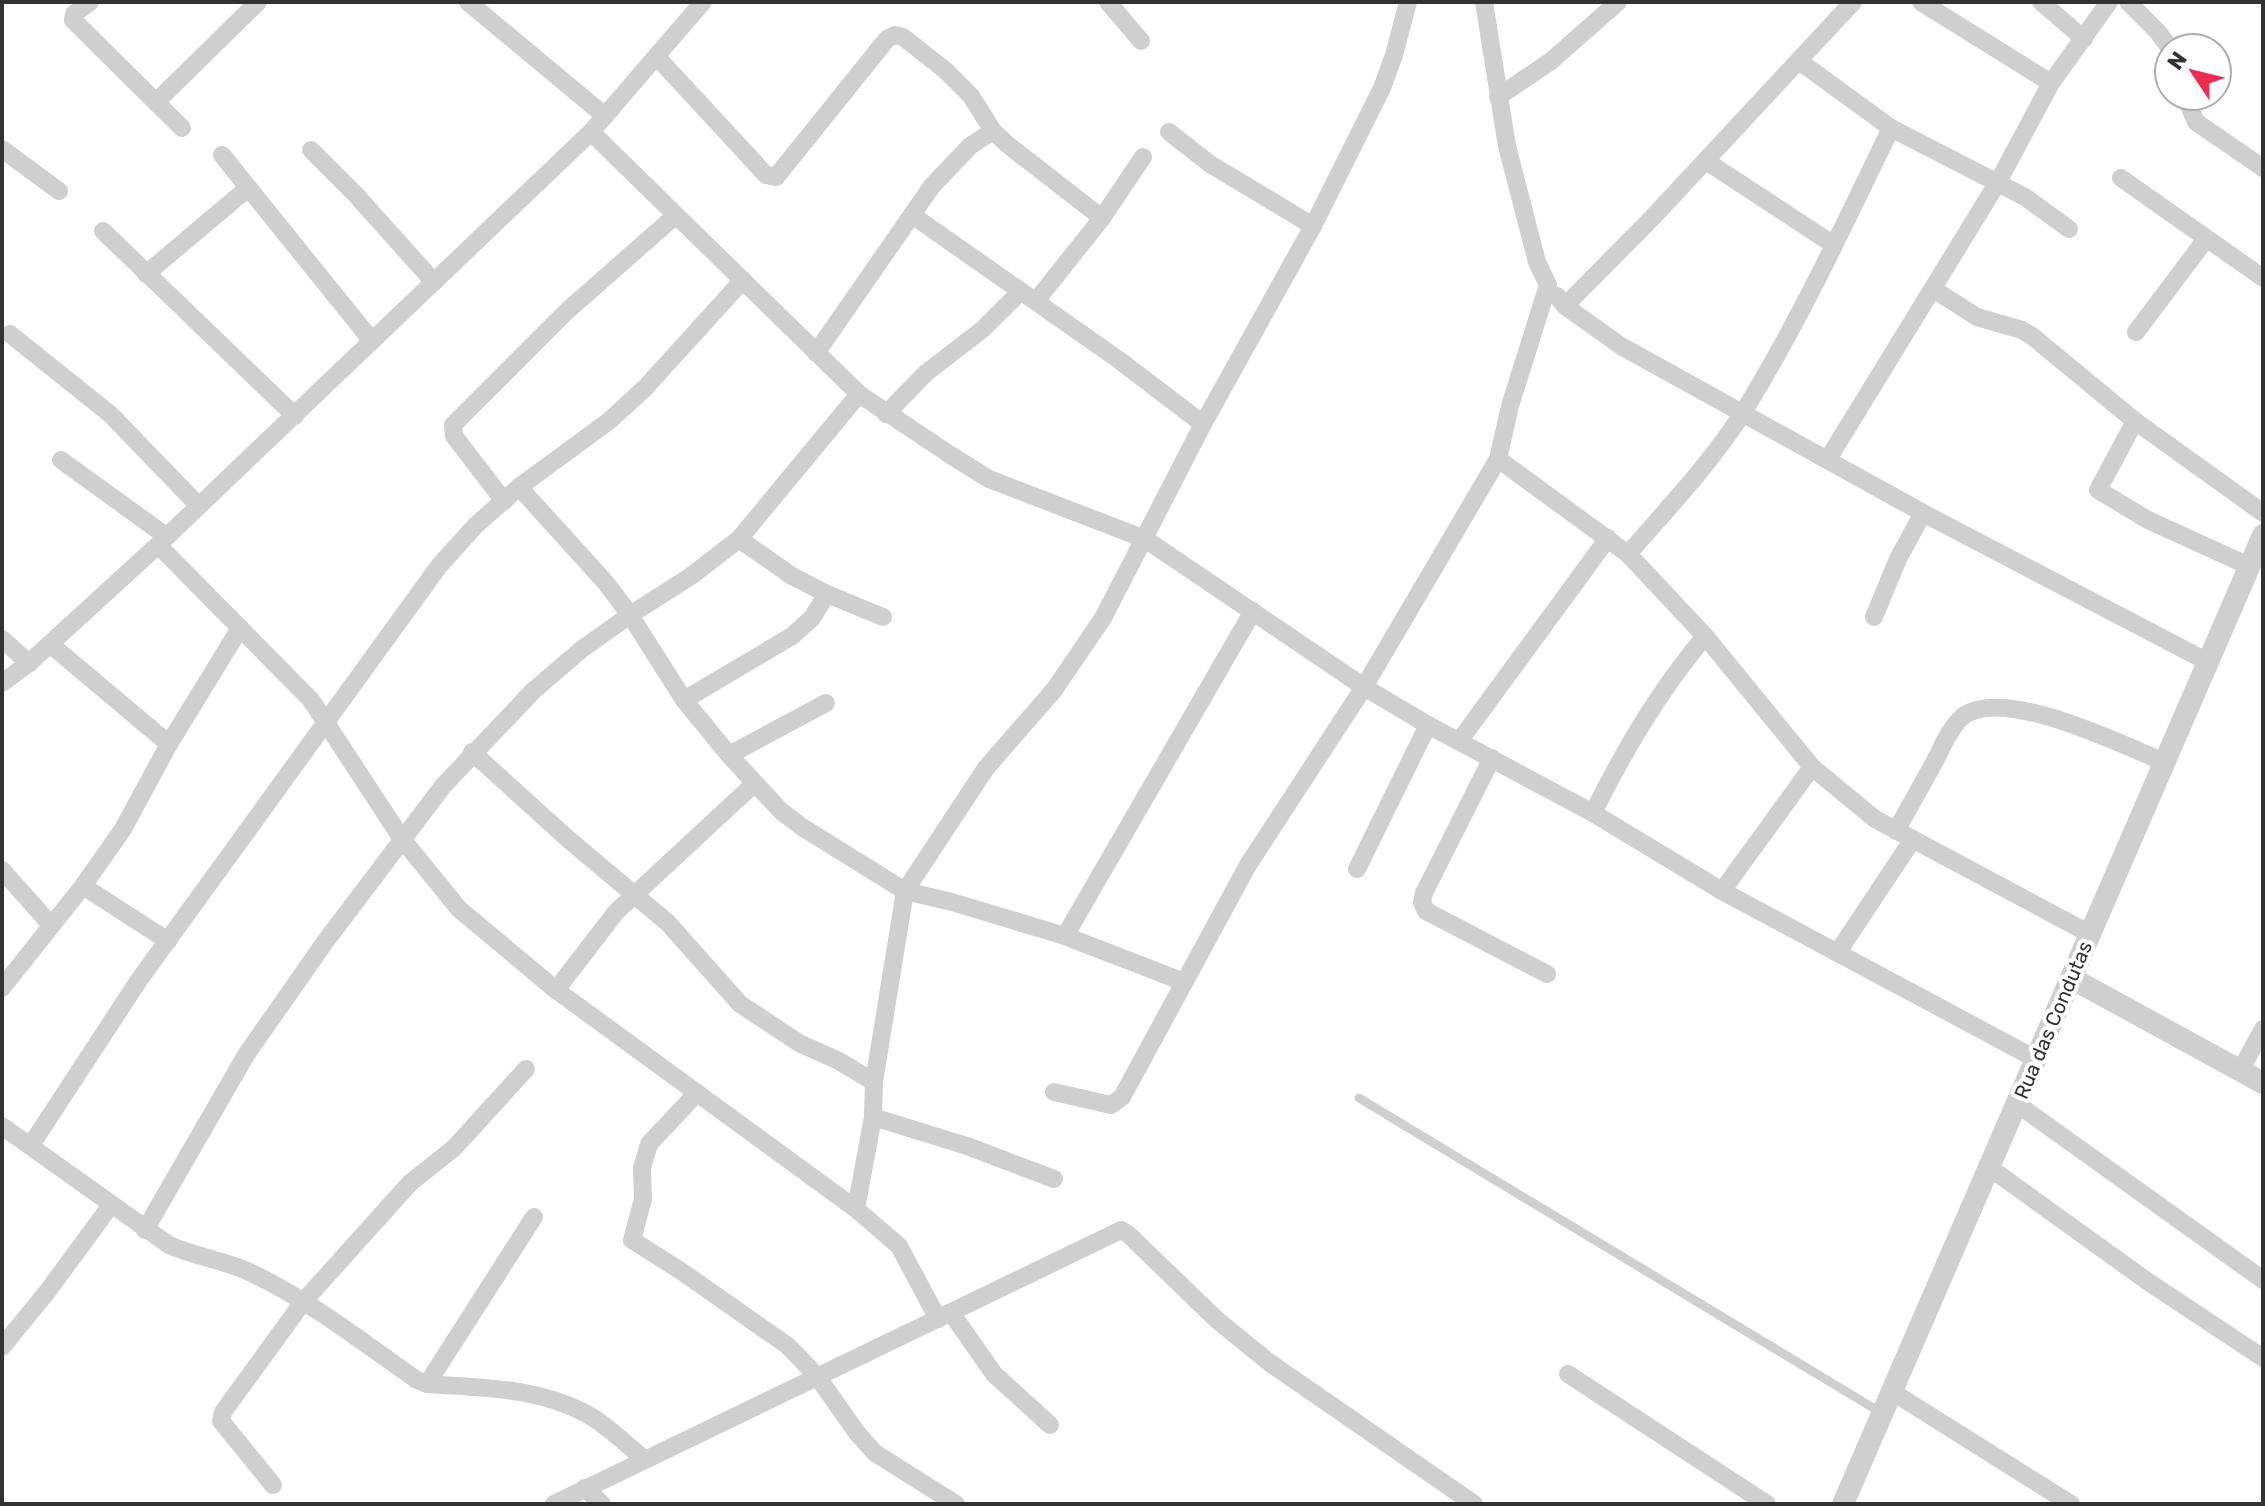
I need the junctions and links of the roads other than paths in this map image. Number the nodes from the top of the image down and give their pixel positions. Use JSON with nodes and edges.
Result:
{"nodes":[{"id":1,"x":90,"y":2,"type":"edge"},
{"id":2,"x":258,"y":2,"type":"edge"},
{"id":3,"x":468,"y":2,"type":"edge"},
{"id":4,"x":703,"y":2,"type":"edge"},
{"id":5,"x":1108,"y":2,"type":"edge"},
{"id":6,"x":1408,"y":2,"type":"edge"},
{"id":7,"x":1484,"y":2,"type":"edge"},
{"id":8,"x":1618,"y":2,"type":"edge"},
{"id":9,"x":1853,"y":2,"type":"edge"},
{"id":10,"x":1921,"y":2,"type":"edge"},
{"id":11,"x":2041,"y":2,"type":"edge"},
{"id":12,"x":2109,"y":2,"type":"edge"},
{"id":13,"x":2128,"y":2,"type":"edge"},
{"id":14,"x":2158,"y":32,"type":"edge"},
{"id":15,"x":2084,"y":39,"type":"junction"},
{"id":16,"x":1141,"y":41,"type":"dead end"},
{"id":17,"x":657,"y":57,"type":"junction"},
{"id":18,"x":1799,"y":61,"type":"junction"},
{"id":19,"x":2051,"y":83,"type":"junction"},
{"id":20,"x":1498,"y":97,"type":"junction"},
{"id":21,"x":156,"y":102,"type":"junction"},
{"id":22,"x":2192,"y":112,"type":"edge"},
{"id":23,"x":605,"y":116,"type":"junction"},
{"id":24,"x":182,"y":128,"type":"dead end"},
{"id":25,"x":1891,"y":128,"type":"junction"},
{"id":26,"x":993,"y":131,"type":"junction"},
{"id":27,"x":591,"y":132,"type":"junction"},
{"id":28,"x":1169,"y":132,"type":"dead end"},
{"id":29,"x":2,"y":149,"type":"edge"},
{"id":30,"x":311,"y":150,"type":"dead end"},
{"id":31,"x":222,"y":155,"type":"dead end"},
{"id":32,"x":1143,"y":157,"type":"dead end"},
{"id":33,"x":1706,"y":161,"type":"junction"},
{"id":34,"x":2263,"y":168,"type":"edge"},
{"id":35,"x":2121,"y":178,"type":"dead end"},
{"id":36,"x":1998,"y":182,"type":"junction"},
{"id":37,"x":248,"y":188,"type":"junction"},
{"id":38,"x":59,"y":191,"type":"dead end"},
{"id":39,"x":912,"y":215,"type":"junction"},
{"id":40,"x":675,"y":216,"type":"junction"},
{"id":41,"x":1102,"y":218,"type":"junction"},
{"id":42,"x":1313,"y":226,"type":"junction"},
{"id":43,"x":2069,"y":229,"type":"dead end"},
{"id":44,"x":103,"y":231,"type":"dead end"},
{"id":45,"x":2206,"y":239,"type":"junction"},
{"id":46,"x":1834,"y":245,"type":"junction"},
{"id":47,"x":146,"y":274,"type":"junction"},
{"id":48,"x":2263,"y":278,"type":"edge"},
{"id":49,"x":743,"y":280,"type":"junction"},
{"id":50,"x":434,"y":282,"type":"junction"},
{"id":51,"x":1548,"y":285,"type":"junction"},
{"id":52,"x":1933,"y":289,"type":"junction"},
{"id":53,"x":1028,"y":297,"type":"junction"},
{"id":54,"x":1565,"y":306,"type":"junction"},
{"id":55,"x":2136,"y":332,"type":"dead end"},
{"id":56,"x":10,"y":334,"type":"dead end"},
{"id":57,"x":372,"y":341,"type":"junction"},
{"id":58,"x":816,"y":353,"type":"junction"},
{"id":59,"x":859,"y":394,"type":"junction"},
{"id":60,"x":1743,"y":412,"type":"junction"},
{"id":61,"x":886,"y":414,"type":"junction"},
{"id":62,"x":295,"y":416,"type":"junction"},
{"id":63,"x":2135,"y":421,"type":"junction"},
{"id":64,"x":1203,"y":424,"type":"junction"},
{"id":65,"x":1498,"y":459,"type":"junction"},
{"id":66,"x":1828,"y":459,"type":"junction"},
{"id":67,"x":61,"y":460,"type":"dead end"},
{"id":68,"x":519,"y":487,"type":"junction"},
{"id":69,"x":504,"y":501,"type":"junction"},
{"id":70,"x":198,"y":505,"type":"junction"},
{"id":71,"x":1923,"y":513,"type":"junction"},
{"id":72,"x":2263,"y":513,"type":"edge"},
{"id":73,"x":2263,"y":535,"type":"edge"},
{"id":74,"x":1608,"y":538,"type":"junction"},
{"id":75,"x":739,"y":539,"type":"junction"},
{"id":76,"x":1145,"y":539,"type":"junction"},
{"id":77,"x":162,"y":541,"type":"junction"},
{"id":78,"x":1628,"y":554,"type":"junction"},
{"id":79,"x":2249,"y":566,"type":"junction"},
{"id":80,"x":827,"y":594,"type":"junction"},
{"id":81,"x":1253,"y":611,"type":"junction"},
{"id":82,"x":630,"y":615,"type":"junction"},
{"id":83,"x":883,"y":617,"type":"dead end"},
{"id":84,"x":1874,"y":617,"type":"dead end"},
{"id":85,"x":240,"y":628,"type":"junction"},
{"id":86,"x":1705,"y":636,"type":"junction"},
{"id":87,"x":2,"y":639,"type":"edge"},
{"id":88,"x":50,"y":644,"type":"junction"},
{"id":89,"x":2208,"y":662,"type":"junction"},
{"id":90,"x":29,"y":663,"type":"junction"},
{"id":91,"x":2,"y":683,"type":"edge"},
{"id":92,"x":1364,"y":687,"type":"junction"},
{"id":93,"x":684,"y":700,"type":"junction"},
{"id":94,"x":826,"y":703,"type":"dead end"},
{"id":95,"x":326,"y":721,"type":"junction"},
{"id":96,"x":1428,"y":725,"type":"junction"},
{"id":97,"x":1460,"y":740,"type":"junction"},
{"id":98,"x":169,"y":744,"type":"junction"},
{"id":99,"x":472,"y":752,"type":"junction"},
{"id":100,"x":729,"y":755,"type":"junction"},
{"id":101,"x":1492,"y":758,"type":"junction"},
{"id":102,"x":2164,"y":762,"type":"junction"},
{"id":103,"x":1812,"y":767,"type":"junction"},
{"id":104,"x":755,"y":783,"type":"junction"},
{"id":105,"x":1593,"y":813,"type":"junction"},
{"id":106,"x":1905,"y":835,"type":"junction"},
{"id":107,"x":402,"y":839,"type":"junction"},
{"id":108,"x":1357,"y":869,"type":"dead end"},
{"id":109,"x":2,"y":870,"type":"edge"},
{"id":110,"x":83,"y":886,"type":"junction"},
{"id":111,"x":905,"y":891,"type":"junction"},
{"id":112,"x":1722,"y":891,"type":"junction"},
{"id":113,"x":634,"y":893,"type":"junction"},
{"id":114,"x":51,"y":925,"type":"junction"},
{"id":115,"x":2090,"y":934,"type":"junction"},
{"id":116,"x":1065,"y":936,"type":"junction"},
{"id":117,"x":168,"y":941,"type":"junction"},
{"id":118,"x":1838,"y":952,"type":"junction"},
{"id":119,"x":1547,"y":974,"type":"dead end"},
{"id":120,"x":2071,"y":978,"type":"junction"},
{"id":121,"x":1184,"y":982,"type":"junction"},
{"id":122,"x":2,"y":988,"type":"edge"},
{"id":123,"x":556,"y":990,"type":"junction"},
{"id":124,"x":2263,"y":1029,"type":"edge"},
{"id":125,"x":2036,"y":1059,"type":"junction"},
{"id":126,"x":526,"y":1069,"type":"dead end"},
{"id":127,"x":2240,"y":1071,"type":"junction"},
{"id":128,"x":874,"y":1082,"type":"junction"},
{"id":129,"x":2263,"y":1083,"type":"edge"},
{"id":130,"x":1054,"y":1092,"type":"dead end"},
{"id":131,"x":696,"y":1094,"type":"junction"},
{"id":132,"x":1359,"y":1098,"type":"dead end"},
{"id":133,"x":2017,"y":1104,"type":"junction"},
{"id":134,"x":873,"y":1117,"type":"junction"},
{"id":135,"x":2,"y":1126,"type":"edge"},
{"id":136,"x":31,"y":1145,"type":"junction"},
{"id":137,"x":1990,"y":1168,"type":"junction"},
{"id":138,"x":1054,"y":1179,"type":"dead end"},
{"id":139,"x":111,"y":1205,"type":"junction"},
{"id":140,"x":856,"y":1209,"type":"junction"},
{"id":141,"x":534,"y":1217,"type":"dead end"},
{"id":142,"x":145,"y":1230,"type":"junction"},
{"id":143,"x":2263,"y":1280,"type":"edge"},
{"id":144,"x":303,"y":1302,"type":"junction"},
{"id":145,"x":945,"y":1316,"type":"junction"},
{"id":146,"x":2,"y":1347,"type":"edge"},
{"id":147,"x":2263,"y":1358,"type":"edge"},
{"id":148,"x":1568,"y":1374,"type":"dead end"},
{"id":149,"x":817,"y":1376,"type":"junction"},
{"id":150,"x":427,"y":1384,"type":"junction"},
{"id":151,"x":1891,"y":1391,"type":"junction"},
{"id":152,"x":1882,"y":1413,"type":"junction"},
{"id":153,"x":1050,"y":1425,"type":"dead end"},
{"id":154,"x":644,"y":1459,"type":"junction"},
{"id":155,"x":273,"y":1485,"type":"dead end"},
{"id":156,"x":585,"y":1488,"type":"junction"},
{"id":157,"x":1472,"y":1503,"type":"edge"},
{"id":158,"x":554,"y":1504,"type":"edge"},
{"id":159,"x":602,"y":1504,"type":"edge"},
{"id":160,"x":956,"y":1504,"type":"edge"},
{"id":161,"x":1767,"y":1504,"type":"edge"},
{"id":162,"x":1843,"y":1504,"type":"edge"},
{"id":163,"x":2071,"y":1504,"type":"edge"}],
"edges":[{"from":1,"to":21,"type":"street"},
{"from":2,"to":21,"type":"street"},
{"from":3,"to":23,"type":"street"},
{"from":4,"to":17,"type":"street"},
{"from":5,"to":16,"type":"street"},
{"from":6,"to":42,"type":"street"},
{"from":7,"to":20,"type":"street"},
{"from":8,"to":20,"type":"street"},
{"from":9,"to":18,"type":"street"},
{"from":10,"to":19,"type":"street"},
{"from":11,"to":15,"type":"street"},
{"from":12,"to":15,"type":"street"},
{"from":13,"to":14,"type":"street"},
{"from":15,"to":19,"type":"street"},
{"from":17,"to":23,"type":"street"},
{"from":17,"to":26,"type":"street"},
{"from":18,"to":25,"type":"street"},
{"from":18,"to":33,"type":"street"},
{"from":19,"to":36,"type":"street"},
{"from":20,"to":51,"type":"street"},
{"from":21,"to":24,"type":"street"},
{"from":22,"to":34,"type":"street"},
{"from":23,"to":27,"type":"street"},
{"from":25,"to":36,"type":"street"},
{"from":25,"to":46,"type":"street"},
{"from":26,"to":39,"type":"street"},
{"from":26,"to":41,"type":"street"},
{"from":27,"to":40,"type":"street"},
{"from":27,"to":50,"type":"street"},
{"from":28,"to":42,"type":"street"},
{"from":29,"to":38,"type":"street"},
{"from":30,"to":50,"type":"street"},
{"from":31,"to":37,"type":"street"},
{"from":32,"to":41,"type":"street"},
{"from":33,"to":46,"type":"street"},
{"from":33,"to":54,"type":"street"},
{"from":35,"to":45,"type":"street"},
{"from":36,"to":43,"type":"street"},
{"from":36,"to":52,"type":"street"},
{"from":37,"to":47,"type":"street"},
{"from":37,"to":57,"type":"street"},
{"from":39,"to":53,"type":"street"},
{"from":39,"to":58,"type":"street"},
{"from":40,"to":49,"type":"street"},
{"from":40,"to":69,"type":"street"},
{"from":41,"to":53,"type":"street"},
{"from":42,"to":64,"type":"street"},
{"from":44,"to":47,"type":"street"},
{"from":45,"to":48,"type":"street"},
{"from":45,"to":55,"type":"street"},
{"from":46,"to":60,"type":"street"},
{"from":47,"to":62,"type":"street"},
{"from":49,"to":58,"type":"street"},
{"from":49,"to":68,"type":"street"},
{"from":50,"to":57,"type":"street"},
{"from":51,"to":54,"type":"street"},
{"from":51,"to":65,"type":"street"},
{"from":52,"to":63,"type":"street"},
{"from":52,"to":66,"type":"street"},
{"from":53,"to":61,"type":"street"},
{"from":53,"to":64,"type":"street"},
{"from":54,"to":60,"type":"street"},
{"from":56,"to":70,"type":"street"},
{"from":57,"to":62,"type":"street"},
{"from":58,"to":59,"type":"street"},
{"from":59,"to":61,"type":"street"},
{"from":59,"to":75,"type":"street"},
{"from":60,"to":66,"type":"street"},
{"from":60,"to":78,"type":"street"},
{"from":61,"to":76,"type":"street"},
{"from":62,"to":70,"type":"street"},
{"from":63,"to":72,"type":"street"},
{"from":63,"to":79,"type":"street"},
{"from":64,"to":76,"type":"street"},
{"from":65,"to":74,"type":"street"},
{"from":65,"to":92,"type":"street"},
{"from":66,"to":71,"type":"street"},
{"from":67,"to":77,"type":"street"},
{"from":68,"to":69,"type":"street"},
{"from":68,"to":82,"type":"street"},
{"from":69,"to":95,"type":"street"},
{"from":70,"to":77,"type":"street"},
{"from":71,"to":84,"type":"street"},
{"from":71,"to":89,"type":"street"},
{"from":73,"to":79,"type":"street","name":"Rua das Condutas"},
{"from":74,"to":78,"type":"street"},
{"from":74,"to":97,"type":"street"},
{"from":75,"to":80,"type":"street"},
{"from":75,"to":82,"type":"street"},
{"from":76,"to":81,"type":"street"},
{"from":76,"to":111,"type":"street"},
{"from":77,"to":85,"type":"street"},
{"from":77,"to":88,"type":"street"},
{"from":78,"to":86,"type":"street"},
{"from":79,"to":89,"type":"street","name":"Rua das Condutas"},
{"from":80,"to":83,"type":"street"},
{"from":80,"to":93,"type":"street"},
{"from":81,"to":92,"type":"street"},
{"from":81,"to":116,"type":"street"},
{"from":82,"to":93,"type":"street"},
{"from":82,"to":99,"type":"street"},
{"from":85,"to":95,"type":"street"},
{"from":85,"to":98,"type":"street"},
{"from":86,"to":103,"type":"street"},
{"from":86,"to":105,"type":"street"},
{"from":87,"to":90,"type":"street"},
{"from":88,"to":90,"type":"street"},
{"from":88,"to":98,"type":"street"},
{"from":89,"to":102,"type":"street","name":"Rua das Condutas"},
{"from":90,"to":91,"type":"street"},
{"from":92,"to":96,"type":"street"},
{"from":92,"to":121,"type":"street"},
{"from":93,"to":100,"type":"street"},
{"from":94,"to":100,"type":"street"},
{"from":95,"to":107,"type":"street"},
{"from":95,"to":117,"type":"street"},
{"from":96,"to":97,"type":"street"},
{"from":96,"to":108,"type":"street"},
{"from":97,"to":101,"type":"street"},
{"from":98,"to":110,"type":"street"},
{"from":99,"to":107,"type":"street"},
{"from":99,"to":113,"type":"street"},
{"from":100,"to":104,"type":"street"},
{"from":101,"to":105,"type":"street"},
{"from":101,"to":119,"type":"street"},
{"from":102,"to":106,"type":"street"},
{"from":102,"to":115,"type":"street","name":"Rua das Condutas"},
{"from":103,"to":106,"type":"street"},
{"from":103,"to":112,"type":"street"},
{"from":104,"to":111,"type":"street"},
{"from":104,"to":113,"type":"street"},
{"from":105,"to":112,"type":"street"},
{"from":106,"to":115,"type":"street"},
{"from":106,"to":118,"type":"street"},
{"from":107,"to":123,"type":"street"},
{"from":107,"to":142,"type":"street"},
{"from":109,"to":114,"type":"street"},
{"from":110,"to":114,"type":"street"},
{"from":110,"to":117,"type":"street"},
{"from":111,"to":116,"type":"street"},
{"from":111,"to":128,"type":"street"},
{"from":112,"to":118,"type":"street"},
{"from":113,"to":123,"type":"street"},
{"from":113,"to":128,"type":"street"},
{"from":114,"to":122,"type":"street"},
{"from":115,"to":120,"type":"street","name":"Rua das Condutas"},
{"from":116,"to":121,"type":"street"},
{"from":117,"to":136,"type":"street"},
{"from":118,"to":125,"type":"street"},
{"from":120,"to":125,"type":"street","name":"Rua das Condutas"},
{"from":120,"to":127,"type":"street"},
{"from":121,"to":130,"type":"street"},
{"from":123,"to":131,"type":"street"},
{"from":124,"to":127,"type":"street"},
{"from":125,"to":133,"type":"street","name":"Rua das Condutas"},
{"from":126,"to":144,"type":"street"},
{"from":127,"to":129,"type":"street"},
{"from":128,"to":134,"type":"street"},
{"from":131,"to":140,"type":"street"},
{"from":131,"to":149,"type":"street"},
{"from":132,"to":152,"type":"lane"},
{"from":133,"to":137,"type":"street","name":"Rua das Condutas"},
{"from":133,"to":143,"type":"street"},
{"from":134,"to":138,"type":"street"},
{"from":134,"to":140,"type":"street"},
{"from":135,"to":136,"type":"street"},
{"from":136,"to":139,"type":"street"},
{"from":137,"to":147,"type":"street"},
{"from":137,"to":151,"type":"street","name":"Rua das Condutas"},
{"from":139,"to":142,"type":"street"},
{"from":139,"to":146,"type":"street"},
{"from":140,"to":145,"type":"street"},
{"from":141,"to":150,"type":"street"},
{"from":142,"to":144,"type":"street"},
{"from":144,"to":150,"type":"street"},
{"from":144,"to":155,"type":"street"},
{"from":145,"to":149,"type":"street"},
{"from":145,"to":153,"type":"street"},
{"from":145,"to":157,"type":"street"},
{"from":148,"to":161,"type":"street"},
{"from":149,"to":154,"type":"street"},
{"from":149,"to":160,"type":"street"},
{"from":150,"to":154,"type":"street"},
{"from":151,"to":152,"type":"street","name":"Rua das Condutas"},
{"from":151,"to":163,"type":"street"},
{"from":152,"to":162,"type":"street","name":"Rua das Condutas"},
{"from":154,"to":156,"type":"street"},
{"from":156,"to":158,"type":"street"},
{"from":156,"to":159,"type":"street"}]}
